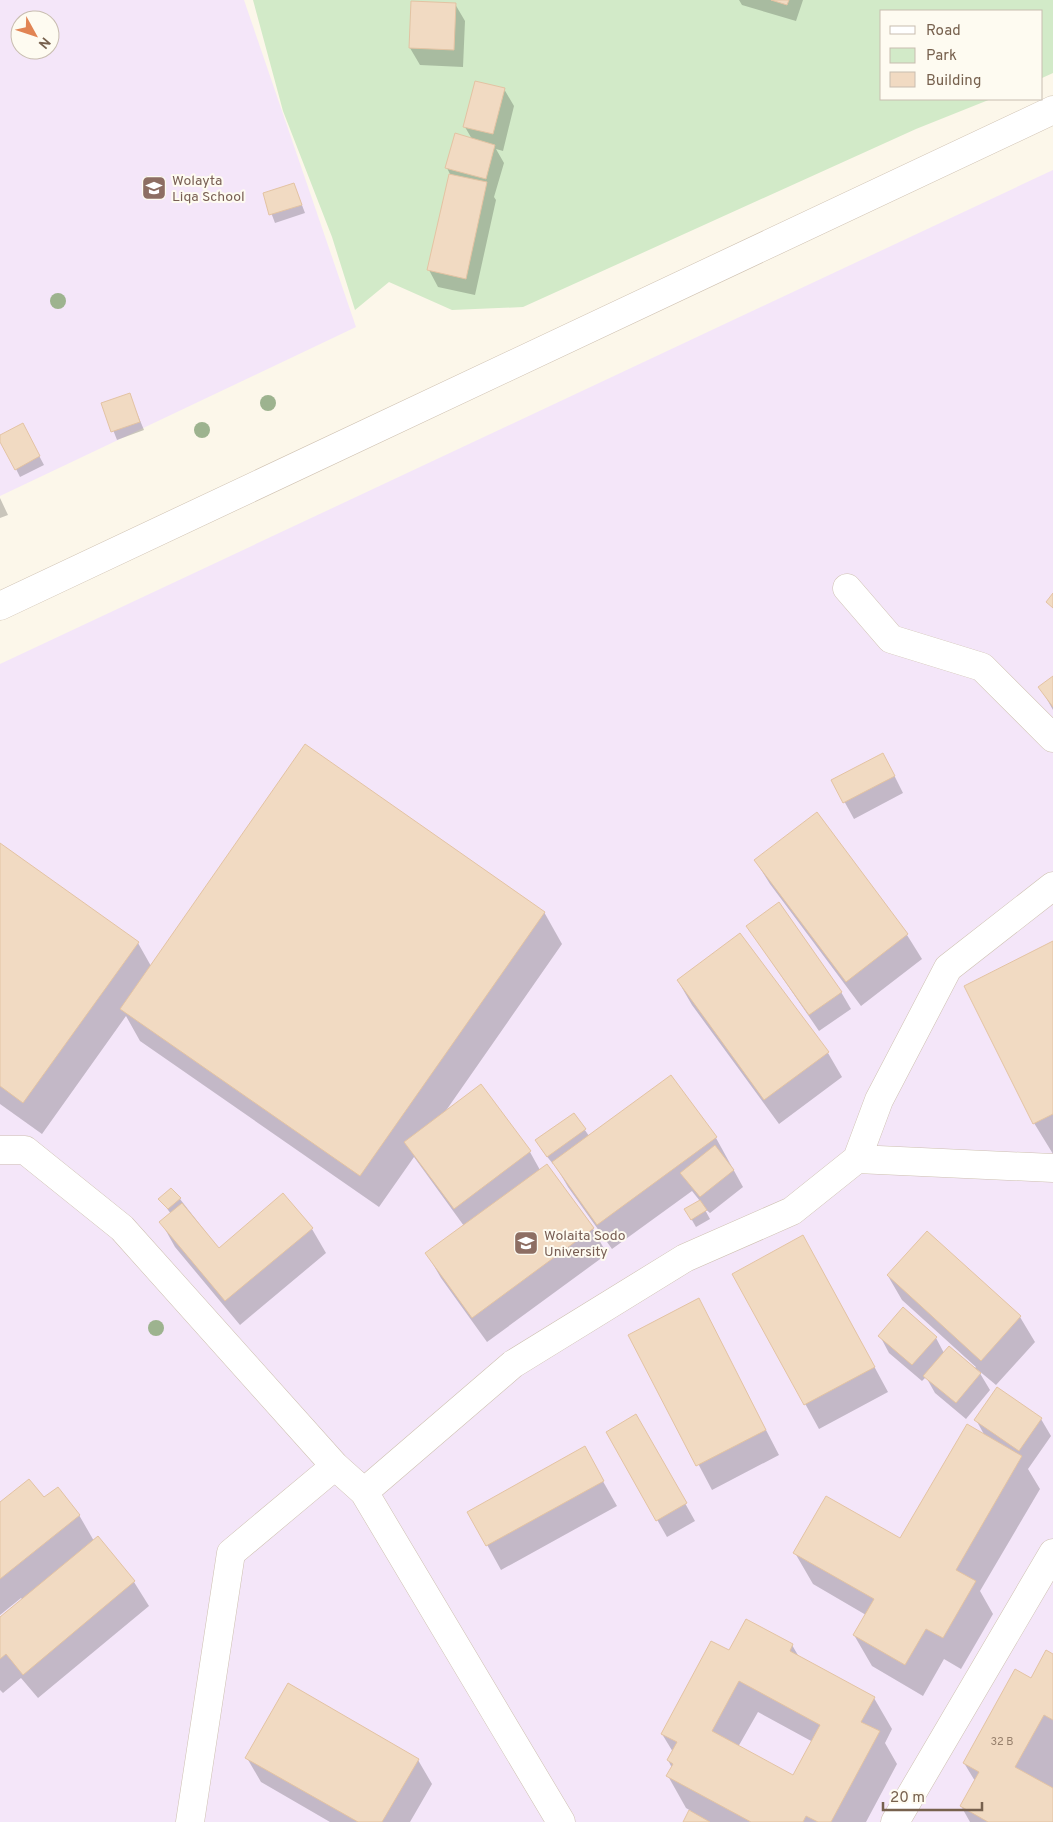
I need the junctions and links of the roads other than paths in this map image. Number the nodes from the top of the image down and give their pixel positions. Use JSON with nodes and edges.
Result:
{"nodes":[{"id":1,"x":1053,"y":110,"type":"edge"},
{"id":2,"x":847,"y":588,"type":"dead end"},
{"id":3,"x":0,"y":606,"type":"edge"},
{"id":4,"x":1053,"y":738,"type":"edge"},
{"id":5,"x":1053,"y":886,"type":"edge"},
{"id":6,"x":0,"y":1150,"type":"edge"},
{"id":7,"x":857,"y":1159,"type":"junction"},
{"id":8,"x":1053,"y":1168,"type":"edge"},
{"id":9,"x":335,"y":1466,"type":"junction"},
{"id":10,"x":364,"y":1492,"type":"junction"},
{"id":11,"x":1053,"y":1553,"type":"edge"},
{"id":12,"x":190,"y":1822,"type":"edge"},
{"id":13,"x":561,"y":1822,"type":"edge"},
{"id":14,"x":895,"y":1822,"type":"edge"}],
"edges":[{"from":1,"to":3,"type":"street"},
{"from":2,"to":4,"type":"street"},
{"from":5,"to":7,"type":"street"},
{"from":6,"to":9,"type":"street"},
{"from":7,"to":8,"type":"street"},
{"from":7,"to":10,"type":"street"},
{"from":9,"to":10,"type":"street"},
{"from":9,"to":12,"type":"street"},
{"from":10,"to":13,"type":"street"},
{"from":11,"to":14,"type":"street"}]}
